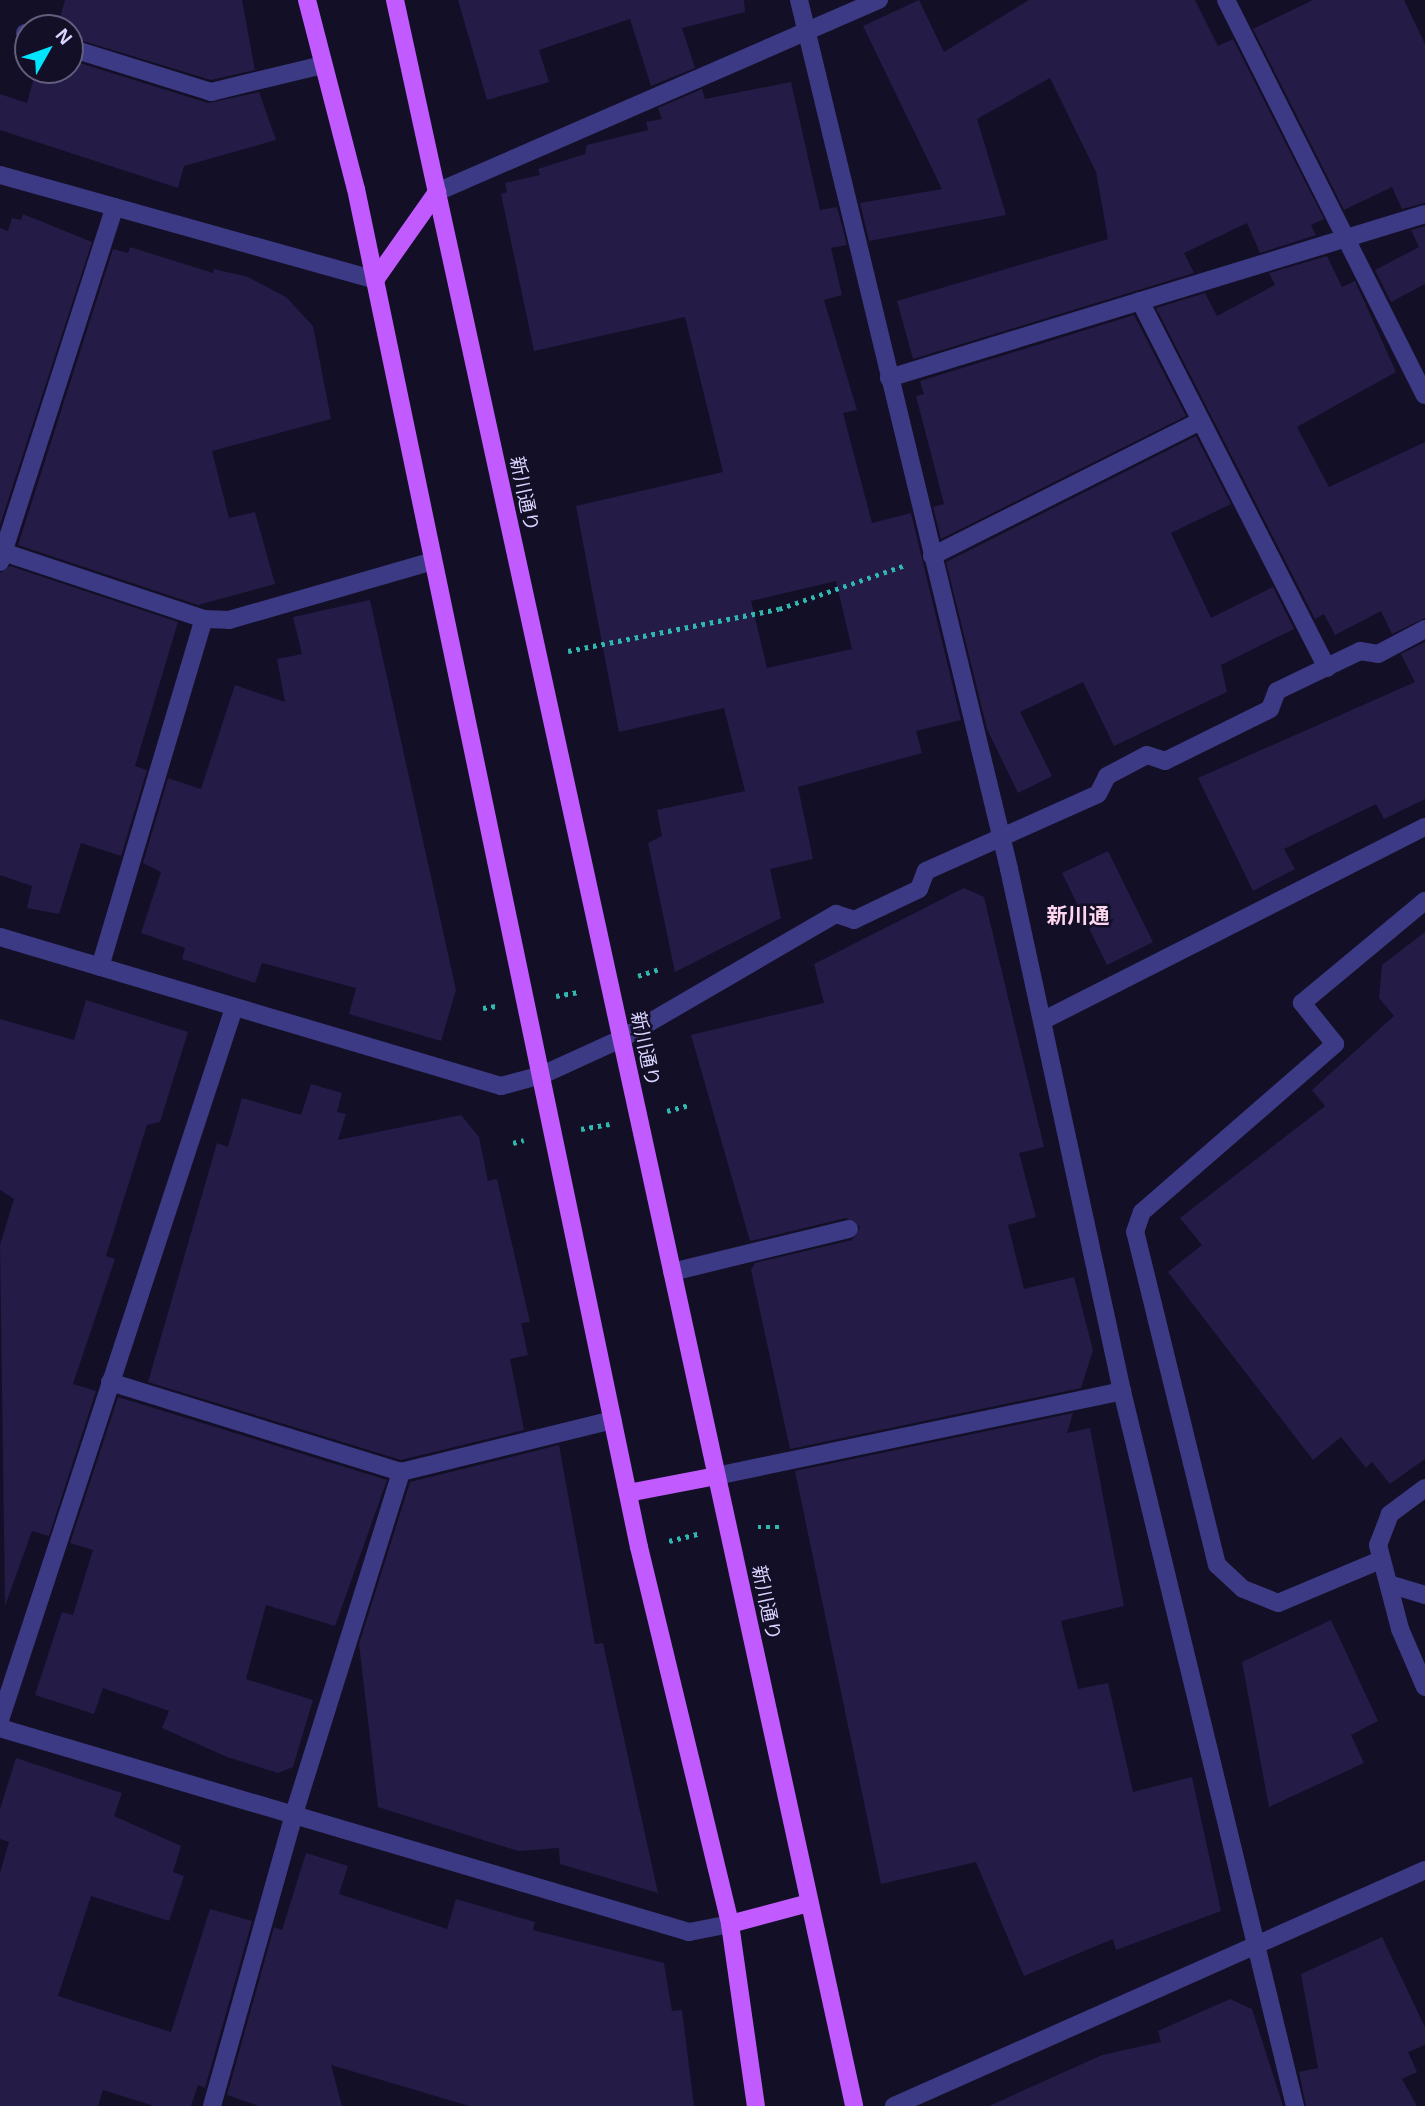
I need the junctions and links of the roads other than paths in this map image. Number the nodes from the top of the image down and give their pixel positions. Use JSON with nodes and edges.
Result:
{"nodes":[{"id":1,"x":307,"y":0,"type":"edge"},
{"id":2,"x":395,"y":0,"type":"edge"},
{"id":3,"x":799,"y":0,"type":"edge"},
{"id":4,"x":879,"y":0,"type":"edge"},
{"id":5,"x":1226,"y":0,"type":"edge"},
{"id":6,"x":806,"y":33,"type":"junction"},
{"id":7,"x":84,"y":52,"type":"edge"},
{"id":8,"x":323,"y":65,"type":"junction"},
{"id":9,"x":0,"y":175,"type":"edge"},
{"id":10,"x":437,"y":192,"type":"junction"},
{"id":11,"x":115,"y":207,"type":"junction"},
{"id":12,"x":1425,"y":214,"type":"edge"},
{"id":13,"x":1349,"y":238,"type":"junction"},
{"id":14,"x":375,"y":280,"type":"junction"},
{"id":15,"x":1140,"y":301,"type":"junction"},
{"id":16,"x":889,"y":378,"type":"junction"},
{"id":17,"x":1425,"y":395,"type":"edge"},
{"id":18,"x":1201,"y":421,"type":"junction"},
{"id":19,"x":932,"y":556,"type":"junction"},
{"id":20,"x":2,"y":557,"type":"edge"},
{"id":21,"x":433,"y":561,"type":"junction"},
{"id":22,"x":204,"y":619,"type":"junction"},
{"id":23,"x":1425,"y":629,"type":"edge"},
{"id":24,"x":1327,"y":668,"type":"junction"},
{"id":25,"x":1425,"y":827,"type":"edge"},
{"id":26,"x":1003,"y":842,"type":"junction"},
{"id":27,"x":1425,"y":901,"type":"edge"},
{"id":28,"x":0,"y":937,"type":"edge"},
{"id":29,"x":100,"y":967,"type":"junction"},
{"id":30,"x":233,"y":1011,"type":"junction"},
{"id":31,"x":1042,"y":1021,"type":"junction"},
{"id":32,"x":621,"y":1039,"type":"junction"},
{"id":33,"x":542,"y":1075,"type":"junction"},
{"id":34,"x":849,"y":1229,"type":"dead end"},
{"id":35,"x":672,"y":1272,"type":"junction"},
{"id":36,"x":110,"y":1382,"type":"junction"},
{"id":37,"x":1122,"y":1391,"type":"junction"},
{"id":38,"x":613,"y":1420,"type":"junction"},
{"id":39,"x":401,"y":1472,"type":"junction"},
{"id":40,"x":716,"y":1476,"type":"junction"},
{"id":41,"x":1425,"y":1488,"type":"edge"},
{"id":42,"x":628,"y":1493,"type":"junction"},
{"id":43,"x":1378,"y":1561,"type":"junction"},
{"id":44,"x":1389,"y":1584,"type":"junction"},
{"id":45,"x":1425,"y":1595,"type":"edge"},
{"id":46,"x":1425,"y":1687,"type":"edge"},
{"id":47,"x":0,"y":1720,"type":"edge"},
{"id":48,"x":0,"y":1728,"type":"edge"},
{"id":49,"x":293,"y":1816,"type":"junction"},
{"id":50,"x":1425,"y":1870,"type":"edge"},
{"id":51,"x":809,"y":1903,"type":"junction"},
{"id":52,"x":730,"y":1924,"type":"junction"},
{"id":53,"x":1260,"y":1943,"type":"junction"},
{"id":54,"x":212,"y":2106,"type":"edge"},
{"id":55,"x":756,"y":2106,"type":"edge"},
{"id":56,"x":854,"y":2106,"type":"edge"},
{"id":57,"x":894,"y":2106,"type":"edge"},
{"id":58,"x":1295,"y":2106,"type":"edge"}],
"edges":[{"from":1,"to":8,"type":"main road"},
{"from":2,"to":10,"type":"main road","name":"新川通り"},
{"from":3,"to":6,"type":"street"},
{"from":4,"to":6,"type":"street"},
{"from":5,"to":13,"type":"street"},
{"from":6,"to":10,"type":"street"},
{"from":6,"to":16,"type":"street"},
{"from":7,"to":8,"type":"street"},
{"from":8,"to":14,"type":"main road"},
{"from":9,"to":11,"type":"street"},
{"from":10,"to":14,"type":"main road"},
{"from":10,"to":32,"type":"main road","name":"新川通り"},
{"from":11,"to":14,"type":"street"},
{"from":11,"to":20,"type":"street"},
{"from":12,"to":13,"type":"street"},
{"from":13,"to":15,"type":"street"},
{"from":13,"to":17,"type":"street"},
{"from":14,"to":21,"type":"main road"},
{"from":15,"to":16,"type":"street"},
{"from":15,"to":18,"type":"street"},
{"from":16,"to":19,"type":"street"},
{"from":18,"to":19,"type":"street"},
{"from":18,"to":24,"type":"street"},
{"from":19,"to":26,"type":"street"},
{"from":20,"to":22,"type":"street"},
{"from":21,"to":22,"type":"street"},
{"from":21,"to":33,"type":"main road"},
{"from":22,"to":29,"type":"street"},
{"from":23,"to":24,"type":"street"},
{"from":24,"to":26,"type":"street"},
{"from":25,"to":31,"type":"street"},
{"from":26,"to":31,"type":"street"},
{"from":26,"to":32,"type":"street"},
{"from":27,"to":43,"type":"street"},
{"from":28,"to":29,"type":"street"},
{"from":29,"to":30,"type":"street"},
{"from":30,"to":33,"type":"street"},
{"from":30,"to":36,"type":"street"},
{"from":31,"to":37,"type":"street"},
{"from":32,"to":33,"type":"street"},
{"from":32,"to":35,"type":"main road","name":"新川通り"},
{"from":33,"to":38,"type":"main road"},
{"from":34,"to":35,"type":"street"},
{"from":35,"to":40,"type":"main road","name":"新川通り"},
{"from":36,"to":39,"type":"street"},
{"from":36,"to":47,"type":"street"},
{"from":37,"to":40,"type":"street"},
{"from":37,"to":53,"type":"street"},
{"from":38,"to":39,"type":"street"},
{"from":38,"to":42,"type":"main road"},
{"from":39,"to":49,"type":"street"},
{"from":40,"to":42,"type":"main road"},
{"from":40,"to":51,"type":"main road","name":"新川通り"},
{"from":41,"to":43,"type":"street"},
{"from":42,"to":52,"type":"main road"},
{"from":43,"to":44,"type":"street"},
{"from":44,"to":45,"type":"street"},
{"from":44,"to":46,"type":"street"},
{"from":48,"to":49,"type":"street"},
{"from":49,"to":52,"type":"street"},
{"from":49,"to":54,"type":"street"},
{"from":50,"to":53,"type":"street"},
{"from":51,"to":52,"type":"main road"},
{"from":51,"to":56,"type":"main road","name":"新川通り"},
{"from":52,"to":55,"type":"main road"},
{"from":53,"to":57,"type":"street"},
{"from":53,"to":58,"type":"street"}]}
